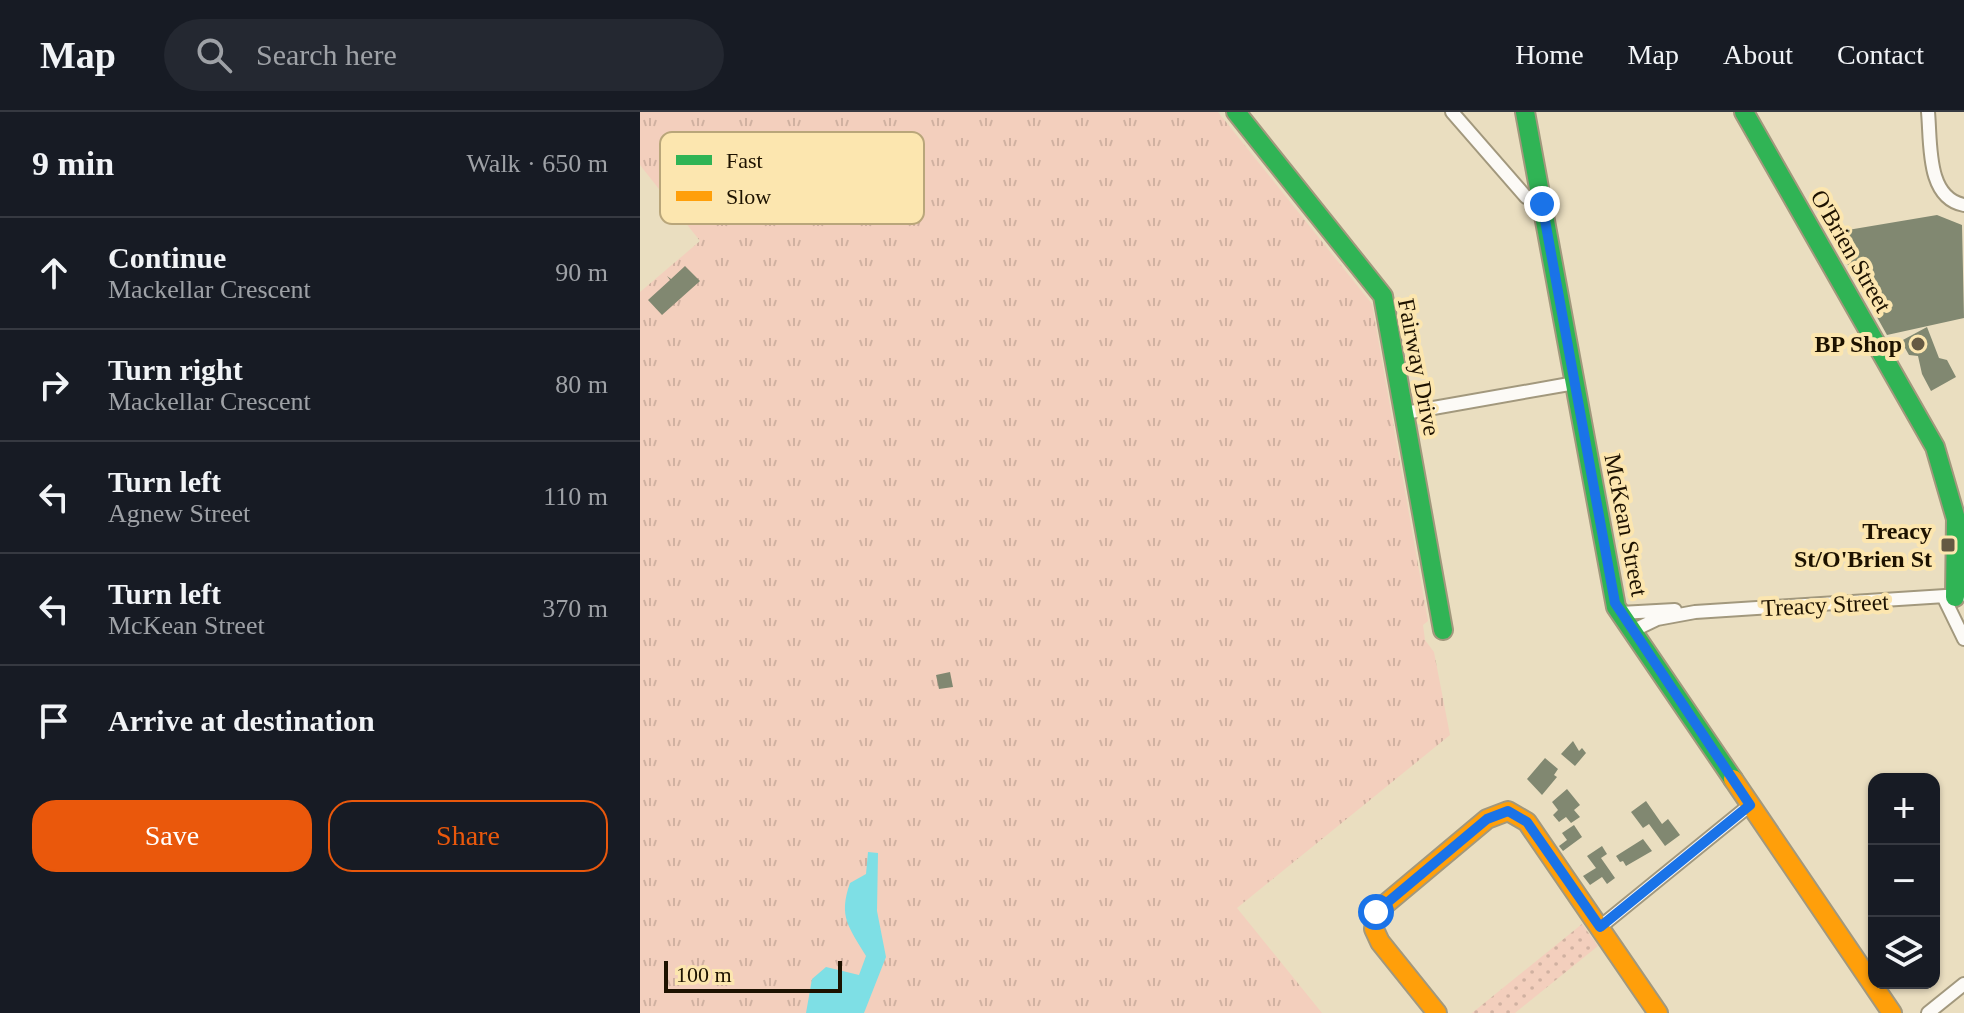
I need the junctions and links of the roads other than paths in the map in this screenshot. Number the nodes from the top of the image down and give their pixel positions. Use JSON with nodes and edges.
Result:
{"nodes":[{"id":1,"x":1236,"y":112,"type":"edge"},
{"id":2,"x":1452,"y":112,"type":"edge"},
{"id":3,"x":1525,"y":112,"type":"edge"},
{"id":4,"x":1744,"y":112,"type":"edge"},
{"id":5,"x":1928,"y":112,"type":"edge"},
{"id":6,"x":1526,"y":197,"type":"dead end"},
{"id":7,"x":1964,"y":205,"type":"edge"},
{"id":8,"x":1575,"y":383,"type":"junction"},
{"id":9,"x":1405,"y":413,"type":"junction"},
{"id":10,"x":1957,"y":597,"type":"edge"},
{"id":11,"x":1695,"y":612,"type":"junction"},
{"id":12,"x":1620,"y":613,"type":"junction"},
{"id":13,"x":1443,"y":630,"type":"dead end"},
{"id":14,"x":1632,"y":631,"type":"junction"},
{"id":15,"x":1964,"y":639,"type":"edge"},
{"id":16,"x":1750,"y":805,"type":"junction"},
{"id":17,"x":1600,"y":927,"type":"junction"},
{"id":18,"x":1964,"y":984,"type":"edge"},
{"id":19,"x":1437,"y":1013,"type":"edge"},
{"id":20,"x":1658,"y":1013,"type":"edge"},
{"id":21,"x":1892,"y":1013,"type":"edge"},
{"id":22,"x":1928,"y":1013,"type":"edge"}],
"edges":[{"from":1,"to":9,"type":"street","name":"Fairway Drive"},
{"from":2,"to":6,"type":"street"},
{"from":3,"to":8,"type":"street","name":"McKean Street"},
{"from":4,"to":10,"type":"street","name":"O'Brien Street"},
{"from":5,"to":7,"type":"street"},
{"from":8,"to":9,"type":"street"},
{"from":8,"to":12,"type":"street","name":"McKean Street"},
{"from":9,"to":13,"type":"street","name":"Fairway Drive"},
{"from":10,"to":11,"type":"street","name":"Treacy Street"},
{"from":10,"to":15,"type":"street"},
{"from":11,"to":12,"type":"street","name":"Treacy Street"},
{"from":11,"to":14,"type":"street","name":"Treacy Street"},
{"from":12,"to":14,"type":"street","name":"McKean Street"},
{"from":14,"to":16,"type":"street","name":"McKean Street"},
{"from":16,"to":17,"type":"street"},
{"from":16,"to":21,"type":"street","name":"McKean Street"},
{"from":17,"to":19,"type":"street"},
{"from":17,"to":20,"type":"street"},
{"from":18,"to":22,"type":"street"}]}
